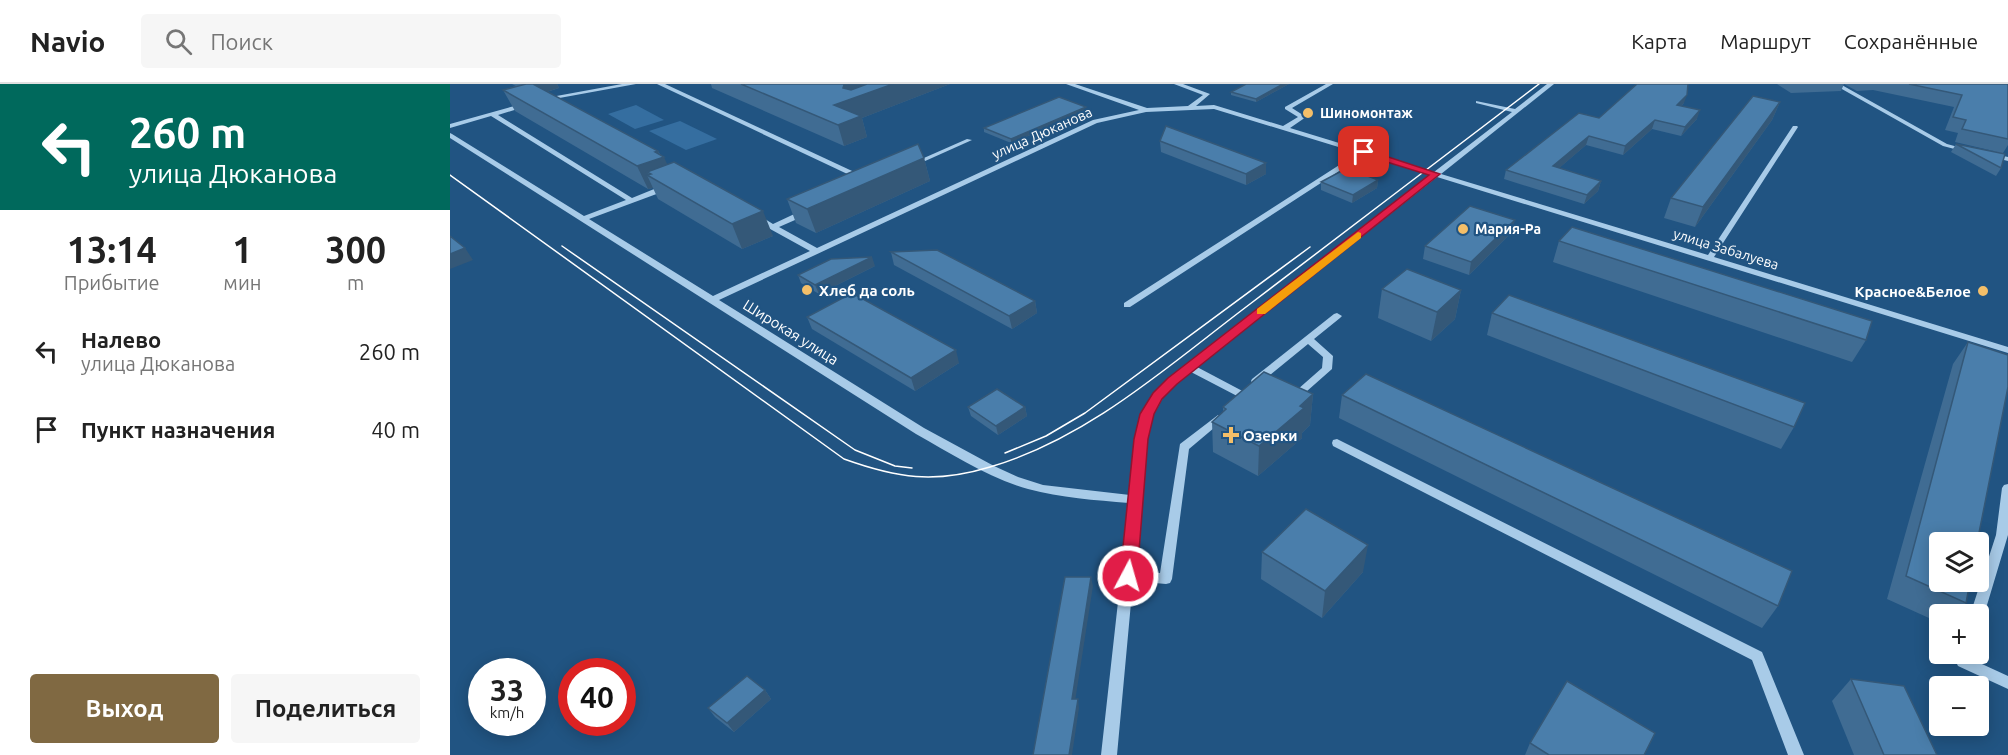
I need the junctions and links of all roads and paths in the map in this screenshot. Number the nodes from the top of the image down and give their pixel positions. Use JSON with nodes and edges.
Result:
{"nodes":[{"id":1,"x":567,"y":84,"type":"edge"},
{"id":2,"x":633,"y":84,"type":"edge"},
{"id":3,"x":660,"y":84,"type":"edge"},
{"id":4,"x":1069,"y":84,"type":"edge"},
{"id":5,"x":1177,"y":84,"type":"edge"},
{"id":6,"x":1330,"y":84,"type":"edge"},
{"id":7,"x":1551,"y":84,"type":"edge"},
{"id":8,"x":1836,"y":84,"type":"edge"},
{"id":9,"x":568,"y":95,"type":"junction"},
{"id":10,"x":1478,"y":102,"type":"dead end"},
{"id":11,"x":1190,"y":107,"type":"junction"},
{"id":12,"x":1146,"y":110,"type":"junction"},
{"id":13,"x":1516,"y":111,"type":"junction"},
{"id":14,"x":492,"y":114,"type":"junction"},
{"id":15,"x":450,"y":126,"type":"edge"},
{"id":16,"x":1795,"y":127,"type":"dead end"},
{"id":17,"x":1285,"y":128,"type":"junction"},
{"id":18,"x":450,"y":135,"type":"edge"},
{"id":19,"x":969,"y":140,"type":"dead end"},
{"id":20,"x":1364,"y":152,"type":"junction"},
{"id":21,"x":2008,"y":159,"type":"edge"},
{"id":22,"x":905,"y":168,"type":"edge"},
{"id":23,"x":1436,"y":174,"type":"junction"},
{"id":24,"x":678,"y":182,"type":"edge"},
{"id":25,"x":872,"y":183,"type":"edge"},
{"id":26,"x":631,"y":200,"type":"junction"},
{"id":27,"x":812,"y":209,"type":"edge"},
{"id":28,"x":744,"y":211,"type":"edge"},
{"id":29,"x":583,"y":219,"type":"junction"},
{"id":30,"x":772,"y":227,"type":"junction"},
{"id":31,"x":816,"y":251,"type":"junction"},
{"id":32,"x":1710,"y":258,"type":"junction"},
{"id":33,"x":712,"y":300,"type":"junction"},
{"id":34,"x":1127,"y":305,"type":"dead end"},
{"id":35,"x":1337,"y":316,"type":"dead end"},
{"id":36,"x":1308,"y":339,"type":"junction"},
{"id":37,"x":2008,"y":350,"type":"edge"},
{"id":38,"x":1190,"y":367,"type":"junction"},
{"id":39,"x":1256,"y":381,"type":"edge"},
{"id":40,"x":1294,"y":397,"type":"edge"},
{"id":41,"x":1337,"y":443,"type":"dead end"},
{"id":42,"x":2008,"y":488,"type":"edge"},
{"id":43,"x":1136,"y":500,"type":"junction"},
{"id":44,"x":2005,"y":537,"type":"edge"},
{"id":45,"x":1128,"y":576,"type":"junction"},
{"id":46,"x":1981,"y":604,"type":"edge"},
{"id":47,"x":1967,"y":664,"type":"edge"},
{"id":48,"x":2008,"y":683,"type":"edge"},
{"id":49,"x":1109,"y":755,"type":"edge"},
{"id":50,"x":1796,"y":755,"type":"edge"}],
"edges":[{"from":1,"to":9,"type":"street"},
{"from":2,"to":9,"type":"street"},
{"from":3,"to":25,"type":"street"},
{"from":4,"to":12,"type":"street"},
{"from":5,"to":11,"type":"street"},
{"from":6,"to":17,"type":"street"},
{"from":7,"to":13,"type":"street"},
{"from":8,"to":21,"type":"street"},
{"from":9,"to":14,"type":"street"},
{"from":10,"to":13,"type":"street"},
{"from":11,"to":12,"type":"street","name":"улица Дюканова"},
{"from":11,"to":17,"type":"street","name":"улица Дюканова"},
{"from":12,"to":31,"type":"street","name":"улица Дюканова"},
{"from":13,"to":23,"type":"street"},
{"from":14,"to":15,"type":"street"},
{"from":14,"to":26,"type":"street"},
{"from":16,"to":32,"type":"street"},
{"from":17,"to":20,"type":"street","name":"улица Дюканова"},
{"from":18,"to":29,"type":"street","name":"Широкая улица"},
{"from":19,"to":22,"type":"street"},
{"from":20,"to":23,"type":"street","name":"улица Дюканова"},
{"from":20,"to":34,"type":"street"},
{"from":23,"to":32,"type":"street","name":"улица Забалуева"},
{"from":23,"to":38,"type":"street"},
{"from":24,"to":26,"type":"street"},
{"from":26,"to":29,"type":"street"},
{"from":27,"to":30,"type":"street"},
{"from":28,"to":30,"type":"street"},
{"from":29,"to":33,"type":"street","name":"Широкая улица"},
{"from":30,"to":31,"type":"street"},
{"from":31,"to":33,"type":"street","name":"улица Дюканова"},
{"from":32,"to":37,"type":"street","name":"улица Забалуева"},
{"from":33,"to":43,"type":"street","name":"Широкая улица"},
{"from":35,"to":36,"type":"street"},
{"from":36,"to":39,"type":"street"},
{"from":36,"to":40,"type":"street"},
{"from":38,"to":43,"type":"street"},
{"from":38,"to":45,"type":"street"},
{"from":41,"to":50,"type":"street"},
{"from":42,"to":44,"type":"street"},
{"from":43,"to":45,"type":"street"},
{"from":44,"to":46,"type":"street"},
{"from":45,"to":49,"type":"street"},
{"from":47,"to":48,"type":"street"}]}
